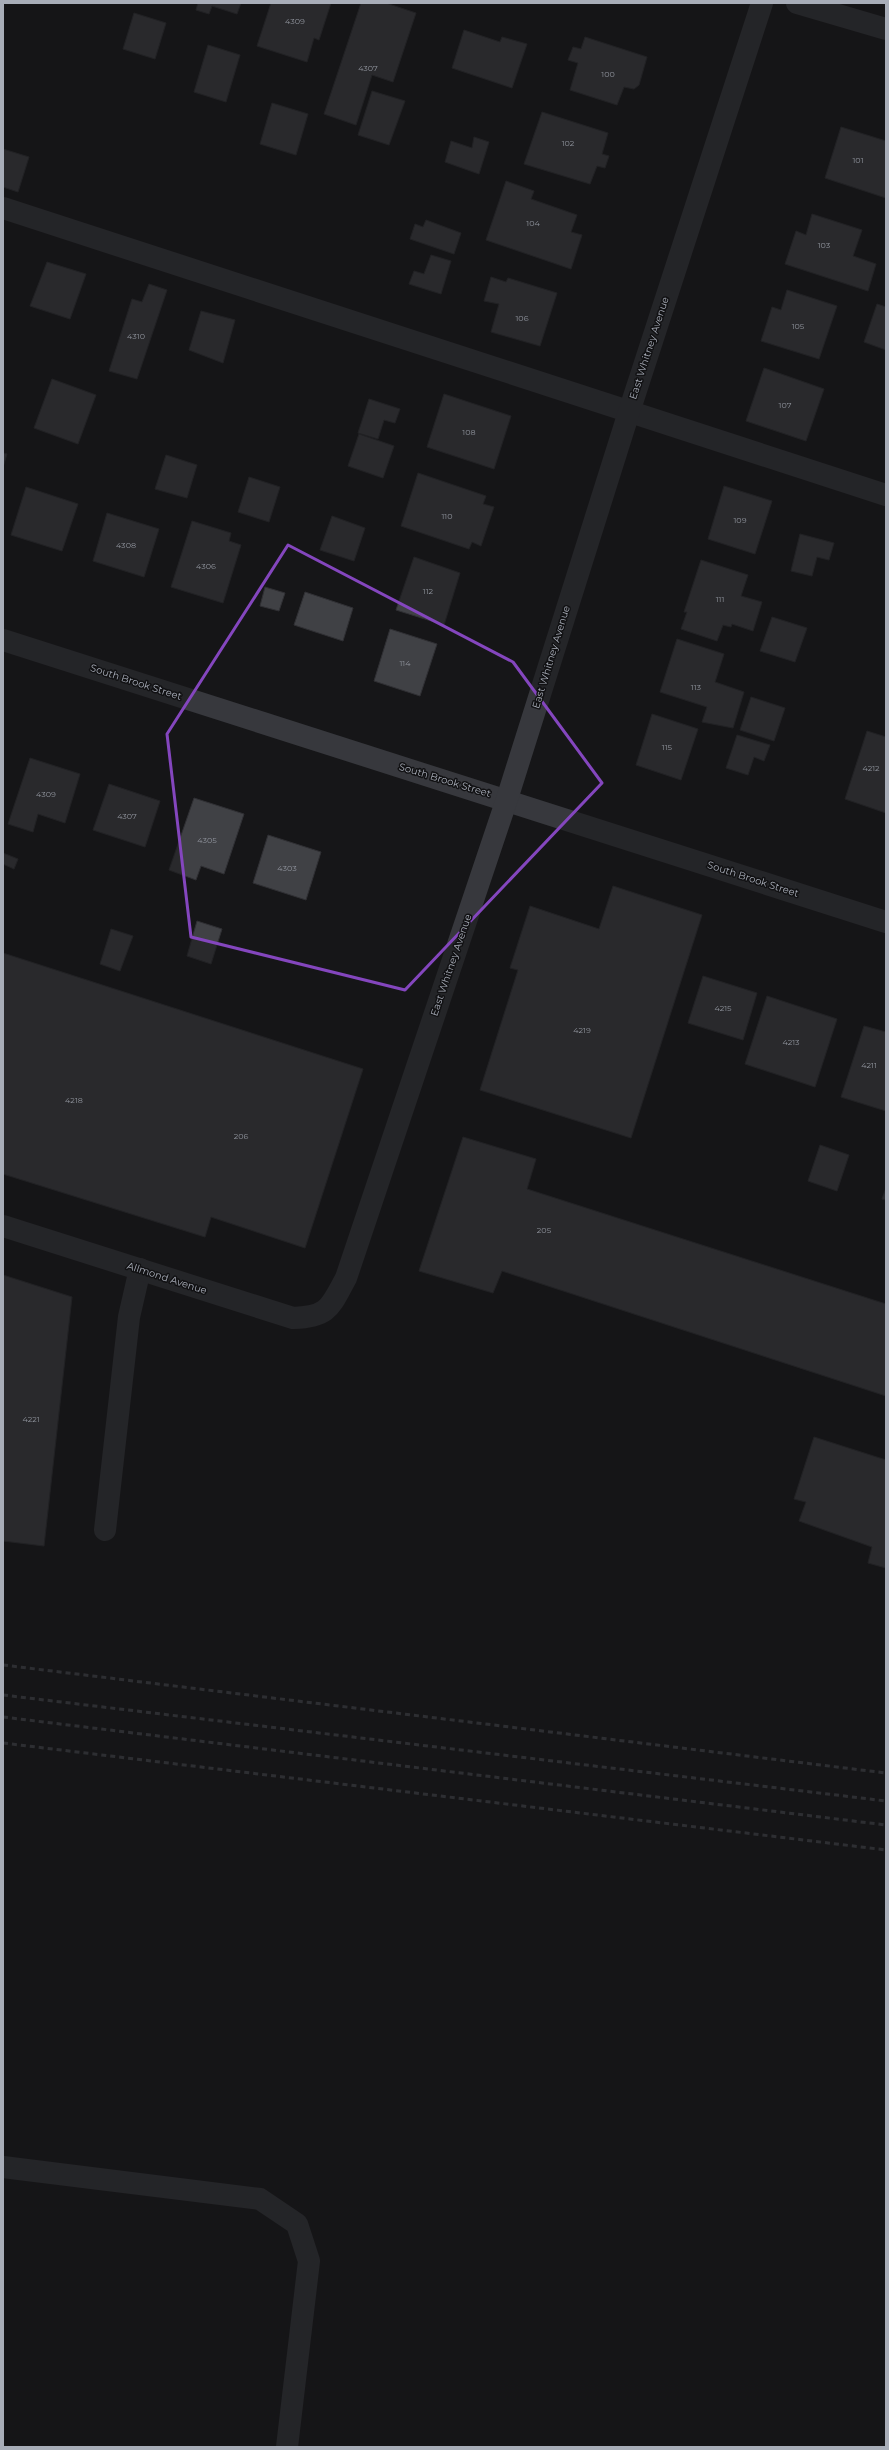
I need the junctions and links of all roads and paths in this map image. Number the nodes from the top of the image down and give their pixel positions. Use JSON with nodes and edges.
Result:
{"nodes":[{"id":1,"x":762,"y":3,"type":"edge"},
{"id":2,"x":797,"y":3,"type":"edge"},
{"id":3,"x":886,"y":29,"type":"edge"},
{"id":4,"x":3,"y":208,"type":"edge"},
{"id":5,"x":629,"y":412,"type":"junction"},
{"id":6,"x":886,"y":495,"type":"edge"},
{"id":7,"x":3,"y":640,"type":"edge"},
{"id":8,"x":507,"y":799,"type":"junction"},
{"id":9,"x":886,"y":922,"type":"edge"},
{"id":10,"x":3,"y":1226,"type":"edge"},
{"id":11,"x":140,"y":1269,"type":"junction"},
{"id":12,"x":330,"y":1307,"type":"joint"},
{"id":13,"x":105,"y":1530,"type":"dead end"},
{"id":14,"x":3,"y":2167,"type":"edge"},
{"id":15,"x":287,"y":2447,"type":"edge"}],
"edges":[{"from":1,"to":5,"type":"street","name":"East Whitney Avenue"},
{"from":2,"to":3,"type":"street"},
{"from":4,"to":5,"type":"street"},
{"from":5,"to":6,"type":"street"},
{"from":5,"to":8,"type":"street","name":"East Whitney Avenue"},
{"from":7,"to":8,"type":"street","name":"South Brook Street"},
{"from":8,"to":9,"type":"street","name":"South Brook Street"},
{"from":8,"to":12,"type":"street","name":"East Whitney Avenue"},
{"from":10,"to":11,"type":"street","name":"Allmond Avenue"},
{"from":11,"to":12,"type":"street","name":"Allmond Avenue"},
{"from":11,"to":13,"type":"street"},
{"from":14,"to":15,"type":"street"}]}
